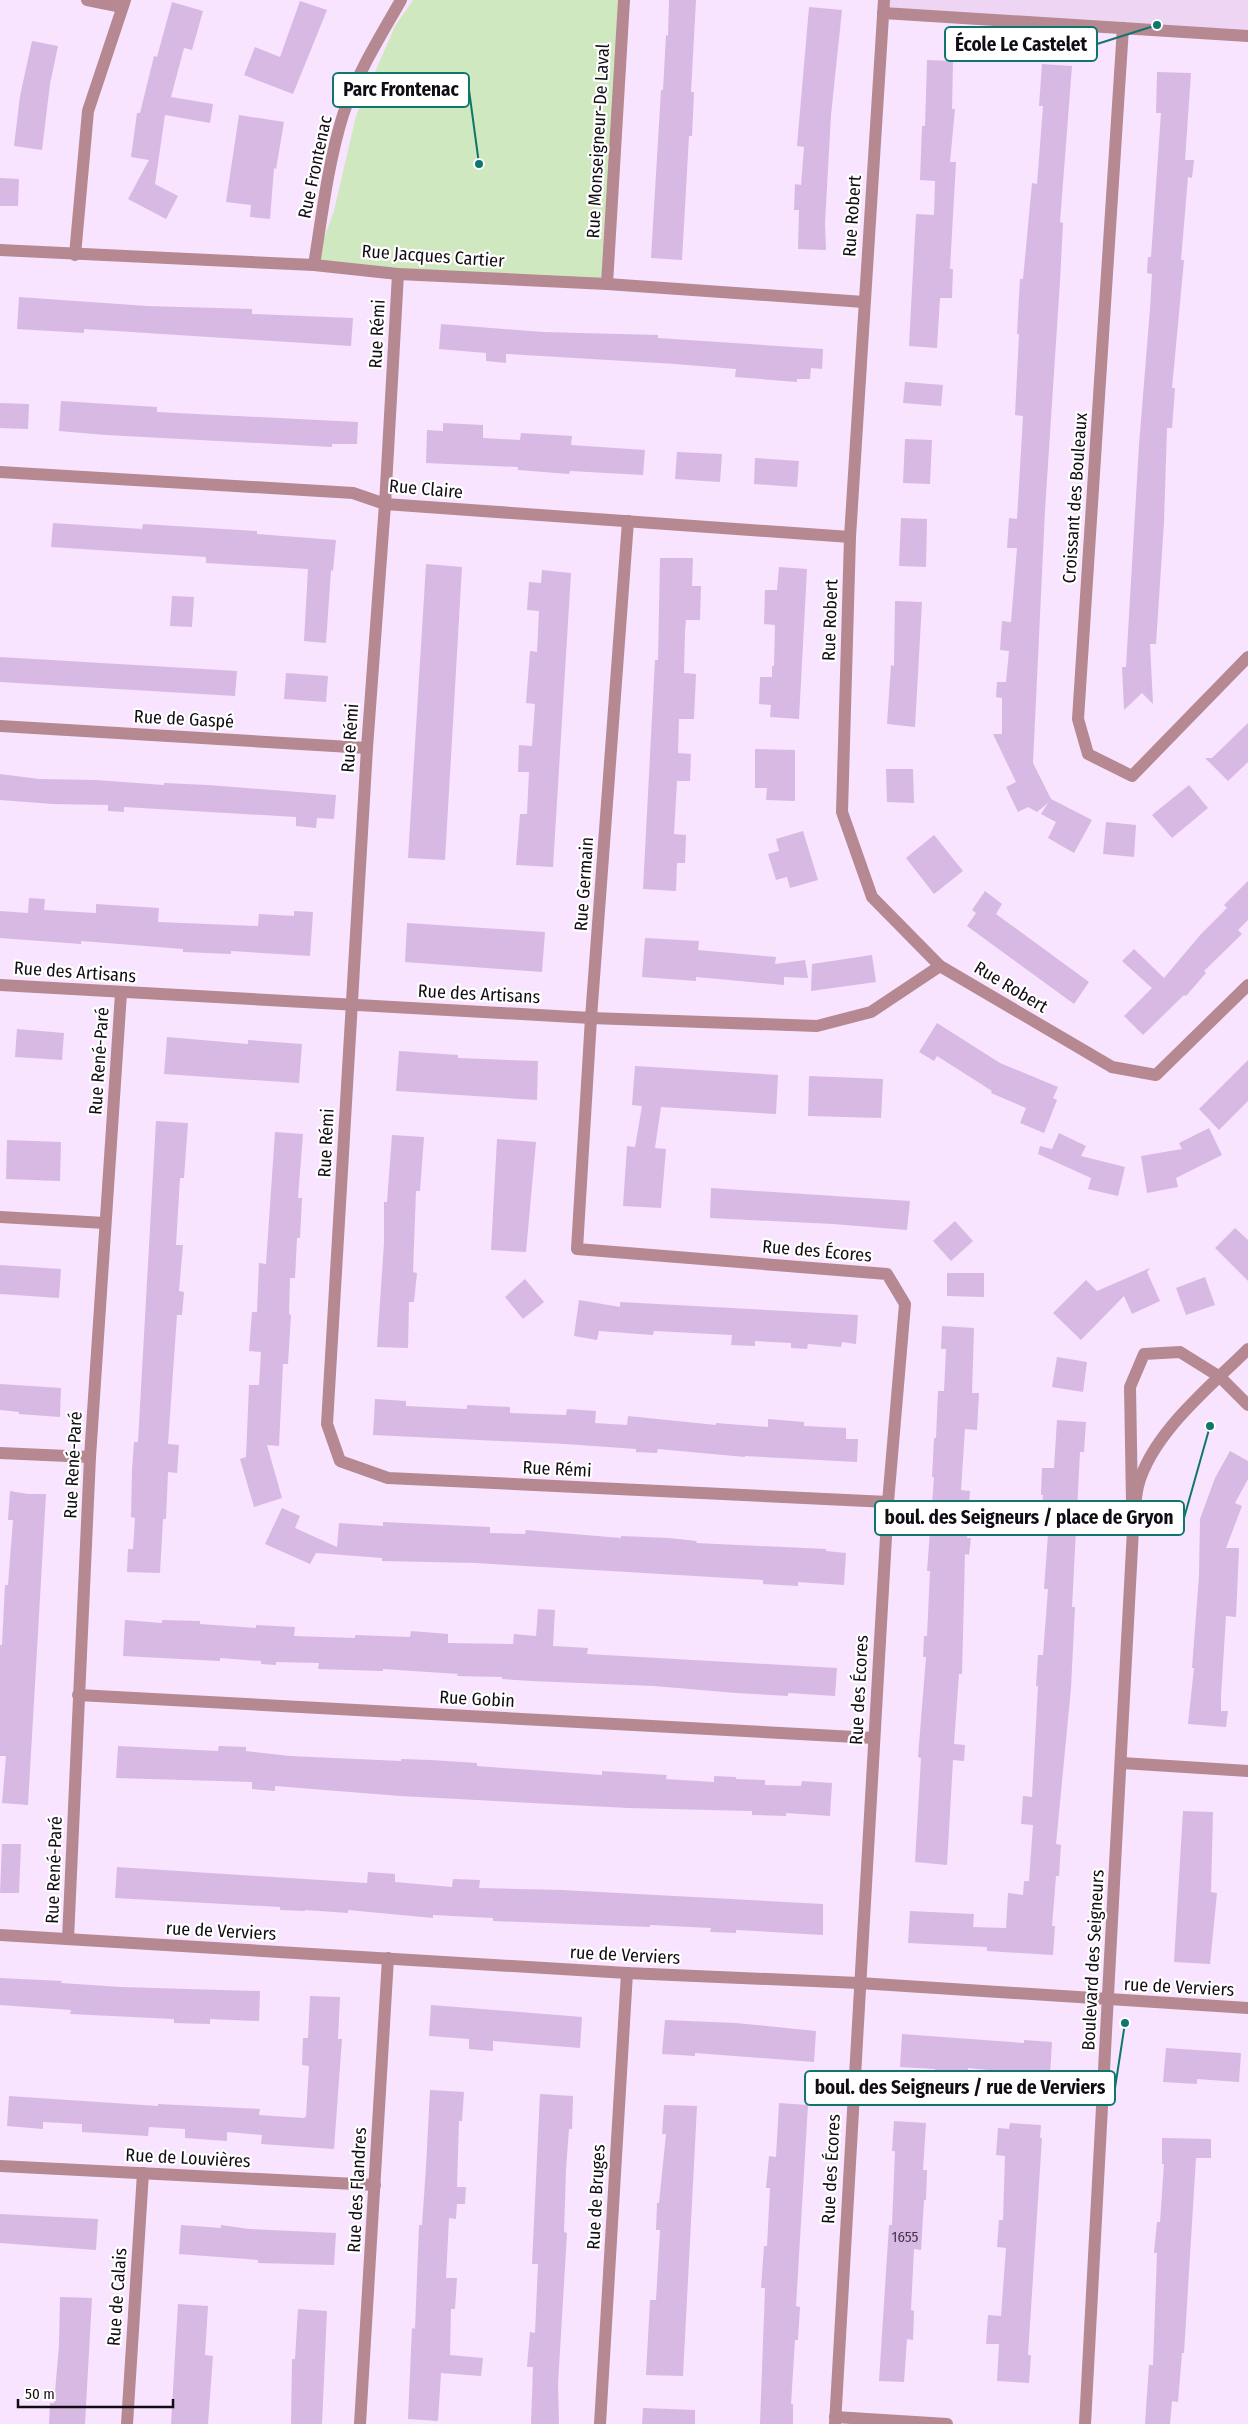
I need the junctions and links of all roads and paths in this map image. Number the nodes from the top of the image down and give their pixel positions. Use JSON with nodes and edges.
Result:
{"nodes":[{"id":1,"x":87,"y":0,"type":"edge"},
{"id":2,"x":402,"y":0,"type":"edge"},
{"id":3,"x":624,"y":0,"type":"edge"},
{"id":4,"x":884,"y":0,"type":"edge"},
{"id":5,"x":123,"y":4,"type":"edge"},
{"id":6,"x":883,"y":13,"type":"junction"},
{"id":7,"x":1123,"y":28,"type":"junction"},
{"id":8,"x":1248,"y":36,"type":"edge"},
{"id":9,"x":0,"y":250,"type":"edge"},
{"id":10,"x":74,"y":255,"type":"junction"},
{"id":11,"x":314,"y":264,"type":"junction"},
{"id":12,"x":398,"y":274,"type":"junction"},
{"id":13,"x":607,"y":284,"type":"junction"},
{"id":14,"x":864,"y":302,"type":"junction"},
{"id":15,"x":0,"y":472,"type":"edge"},
{"id":16,"x":385,"y":504,"type":"junction"},
{"id":17,"x":628,"y":521,"type":"junction"},
{"id":18,"x":850,"y":537,"type":"junction"},
{"id":19,"x":1248,"y":657,"type":"edge"},
{"id":20,"x":0,"y":726,"type":"edge"},
{"id":21,"x":367,"y":748,"type":"junction"},
{"id":22,"x":940,"y":966,"type":"junction"},
{"id":23,"x":0,"y":985,"type":"edge"},
{"id":24,"x":1248,"y":985,"type":"edge"},
{"id":25,"x":121,"y":993,"type":"junction"},
{"id":26,"x":352,"y":1004,"type":"junction"},
{"id":27,"x":591,"y":1018,"type":"junction"},
{"id":28,"x":0,"y":1217,"type":"edge"},
{"id":29,"x":105,"y":1223,"type":"junction"},
{"id":30,"x":577,"y":1249,"type":"joint"},
{"id":31,"x":1248,"y":1349,"type":"edge"},
{"id":32,"x":1220,"y":1377,"type":"junction"},
{"id":33,"x":1248,"y":1405,"type":"edge"},
{"id":34,"x":0,"y":1453,"type":"edge"},
{"id":35,"x":90,"y":1457,"type":"junction"},
{"id":36,"x":888,"y":1502,"type":"junction"},
{"id":37,"x":1132,"y":1529,"type":"junction"},
{"id":38,"x":78,"y":1695,"type":"junction"},
{"id":39,"x":874,"y":1738,"type":"junction"},
{"id":40,"x":1122,"y":1763,"type":"junction"},
{"id":41,"x":1248,"y":1771,"type":"edge"},
{"id":42,"x":0,"y":1936,"type":"edge"},
{"id":43,"x":68,"y":1939,"type":"junction"},
{"id":44,"x":388,"y":1958,"type":"junction"},
{"id":45,"x":627,"y":1973,"type":"junction"},
{"id":46,"x":858,"y":1983,"type":"junction"},
{"id":47,"x":1108,"y":2000,"type":"junction"},
{"id":48,"x":1248,"y":2008,"type":"edge"},
{"id":49,"x":0,"y":2166,"type":"edge"},
{"id":50,"x":143,"y":2173,"type":"junction"},
{"id":51,"x":375,"y":2185,"type":"junction"},
{"id":52,"x":835,"y":2421,"type":"edge"},
{"id":53,"x":126,"y":2424,"type":"edge"},
{"id":54,"x":360,"y":2424,"type":"edge"},
{"id":55,"x":600,"y":2424,"type":"edge"},
{"id":56,"x":947,"y":2424,"type":"edge"},
{"id":57,"x":1085,"y":2424,"type":"edge"}],
"edges":[{"from":1,"to":5,"type":"street"},
{"from":2,"to":11,"type":"street","name":"Rue Frontenac"},
{"from":3,"to":13,"type":"street","name":"Rue Monseigneur-De Laval"},
{"from":4,"to":6,"type":"street","name":"Rue Robert"},
{"from":5,"to":10,"type":"street"},
{"from":6,"to":7,"type":"street"},
{"from":6,"to":14,"type":"street","name":"Rue Robert"},
{"from":7,"to":8,"type":"street"},
{"from":7,"to":19,"type":"street","name":"Croissant des Bouleaux"},
{"from":9,"to":10,"type":"street","name":"Rue Jacques Cartier"},
{"from":10,"to":11,"type":"street","name":"Rue Jacques Cartier"},
{"from":11,"to":12,"type":"street","name":"Rue Jacques Cartier"},
{"from":12,"to":13,"type":"street","name":"Rue Jacques Cartier"},
{"from":12,"to":16,"type":"street","name":"Rue Rémi"},
{"from":13,"to":14,"type":"street","name":"Rue Jacques Cartier"},
{"from":14,"to":18,"type":"street","name":"Rue Robert"},
{"from":15,"to":16,"type":"street","name":"Rue Claire"},
{"from":16,"to":17,"type":"street","name":"Rue Claire"},
{"from":16,"to":21,"type":"street","name":"Rue Rémi"},
{"from":17,"to":18,"type":"street","name":"Rue Claire"},
{"from":17,"to":27,"type":"street","name":"Rue Germain"},
{"from":18,"to":22,"type":"street","name":"Rue Robert"},
{"from":20,"to":21,"type":"street","name":"Rue de Gaspé"},
{"from":21,"to":26,"type":"street","name":"Rue Rémi"},
{"from":22,"to":24,"type":"street","name":"Rue Robert"},
{"from":22,"to":27,"type":"street","name":"Rue des Artisans"},
{"from":23,"to":25,"type":"street","name":"Rue des Artisans"},
{"from":25,"to":26,"type":"street","name":"Rue des Artisans"},
{"from":25,"to":29,"type":"street","name":"Rue René-Paré"},
{"from":26,"to":27,"type":"street","name":"Rue des Artisans"},
{"from":26,"to":36,"type":"street","name":"Rue Rémi"},
{"from":27,"to":30,"type":"street","name":"Rue Germain"},
{"from":28,"to":29,"type":"street"},
{"from":29,"to":35,"type":"street","name":"Rue René-Paré"},
{"from":30,"to":36,"type":"street","name":"Rue des Écores"},
{"from":31,"to":32,"type":"street","name":"Boulevard des Seigneurs"},
{"from":32,"to":33,"type":"street"},
{"from":32,"to":37,"type":"street","name":"Boulevard des Seigneurs"},
{"from":32,"to":37,"type":"street","name":"Boulevard des Seigneurs"},
{"from":34,"to":35,"type":"street"},
{"from":35,"to":38,"type":"street","name":"Rue René-Paré"},
{"from":36,"to":39,"type":"street","name":"Rue des Écores"},
{"from":37,"to":40,"type":"street","name":"Boulevard des Seigneurs"},
{"from":38,"to":39,"type":"street","name":"Rue Gobin"},
{"from":38,"to":43,"type":"street","name":"Rue René-Paré"},
{"from":39,"to":46,"type":"street","name":"Rue des Écores"},
{"from":40,"to":41,"type":"street"},
{"from":40,"to":47,"type":"street","name":"Boulevard des Seigneurs"},
{"from":42,"to":43,"type":"street","name":"rue de Verviers"},
{"from":43,"to":44,"type":"street","name":"rue de Verviers"},
{"from":44,"to":45,"type":"street","name":"rue de Verviers"},
{"from":44,"to":51,"type":"street","name":"Rue des Flandres"},
{"from":45,"to":46,"type":"street","name":"rue de Verviers"},
{"from":45,"to":55,"type":"street","name":"Rue de Bruges"},
{"from":46,"to":47,"type":"street","name":"rue de Verviers"},
{"from":46,"to":52,"type":"street","name":"Rue des Écores"},
{"from":47,"to":48,"type":"street","name":"rue de Verviers"},
{"from":47,"to":57,"type":"street","name":"Boulevard des Seigneurs"},
{"from":49,"to":50,"type":"street","name":"Rue de Louvières"},
{"from":50,"to":51,"type":"street","name":"Rue de Louvières"},
{"from":50,"to":53,"type":"street","name":"Rue de Calais"},
{"from":51,"to":54,"type":"street","name":"Rue des Flandres"},
{"from":52,"to":56,"type":"street"}]}
